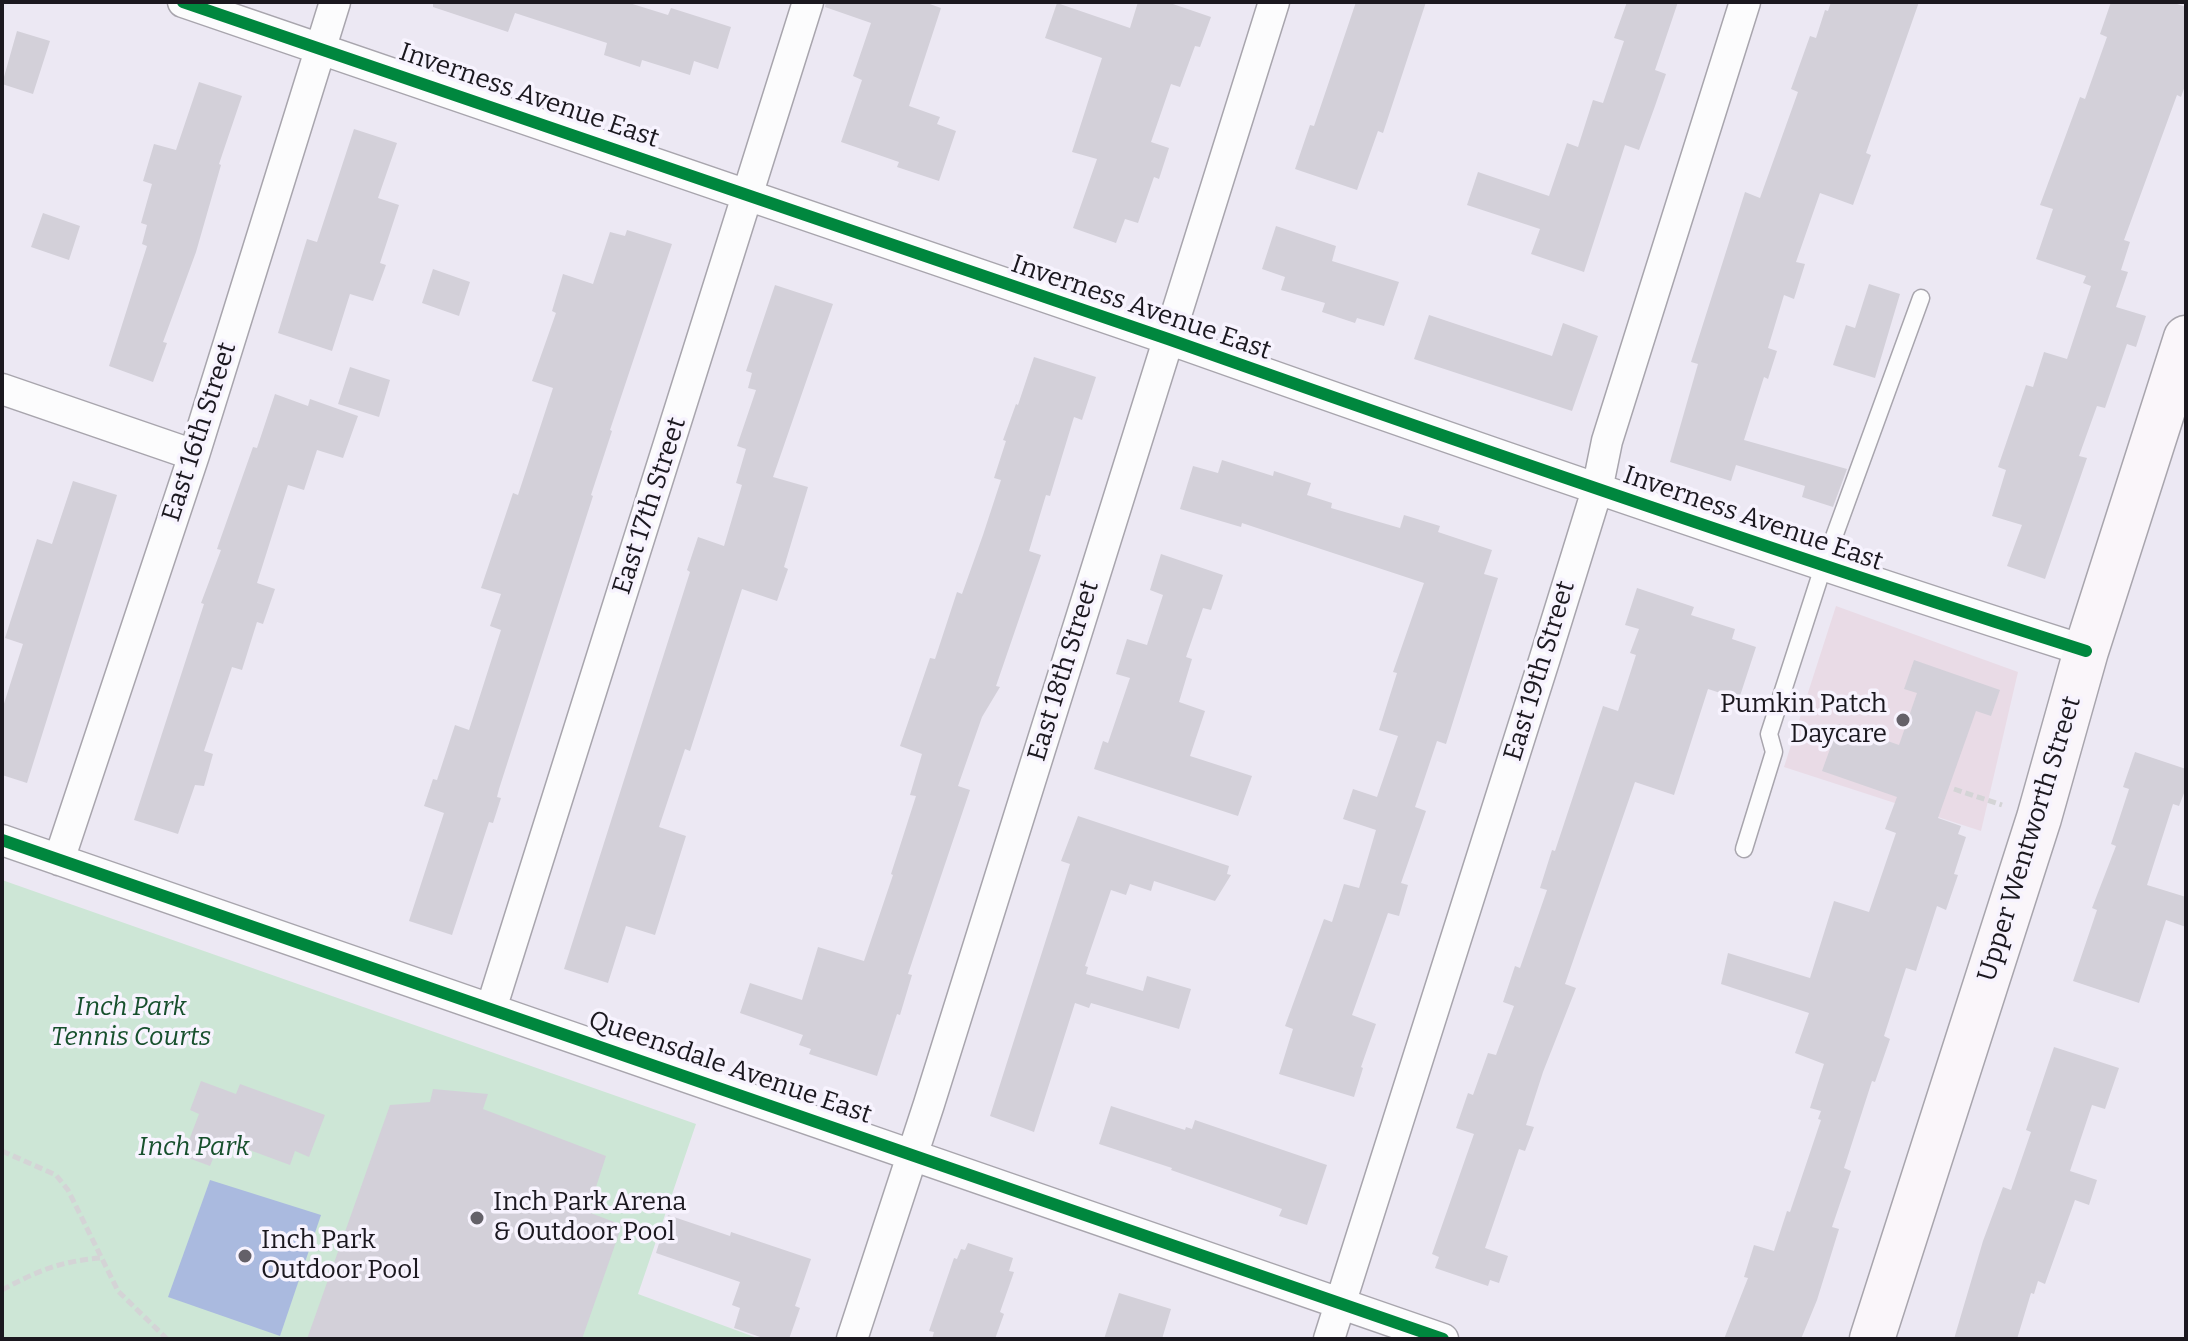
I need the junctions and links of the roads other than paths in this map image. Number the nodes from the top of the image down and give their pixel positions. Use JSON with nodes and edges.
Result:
{"nodes":[{"id":1,"x":183,"y":2,"type":"edge"},
{"id":2,"x":335,"y":2,"type":"edge"},
{"id":3,"x":808,"y":2,"type":"edge"},
{"id":4,"x":1274,"y":2,"type":"edge"},
{"id":5,"x":1745,"y":2,"type":"edge"},
{"id":6,"x":321,"y":48,"type":"junction"},
{"id":7,"x":748,"y":195,"type":"junction"},
{"id":8,"x":1921,"y":298,"type":"dead end"},
{"id":9,"x":2186,"y":338,"type":"edge"},
{"id":10,"x":1167,"y":339,"type":"junction"},
{"id":11,"x":2,"y":389,"type":"edge"},
{"id":12,"x":194,"y":455,"type":"junction"},
{"id":13,"x":1597,"y":490,"type":"junction"},
{"id":14,"x":1823,"y":567,"type":"junction"},
{"id":15,"x":2086,"y":651,"type":"junction"},
{"id":16,"x":2,"y":840,"type":"edge"},
{"id":17,"x":1744,"y":849,"type":"dead end"},
{"id":18,"x":59,"y":860,"type":"junction"},
{"id":19,"x":491,"y":1009,"type":"junction"},
{"id":20,"x":912,"y":1156,"type":"junction"},
{"id":21,"x":1340,"y":1303,"type":"junction"},
{"id":22,"x":852,"y":1339,"type":"edge"},
{"id":23,"x":1329,"y":1339,"type":"edge"},
{"id":24,"x":1443,"y":1339,"type":"edge"},
{"id":25,"x":1872,"y":1339,"type":"edge"}],
"edges":[{"from":1,"to":6,"type":"street","name":"Inverness Avenue East"},
{"from":2,"to":6,"type":"street","name":"East 16th Street"},
{"from":3,"to":7,"type":"street","name":"East 17th Street"},
{"from":4,"to":10,"type":"street","name":"East 18th Street"},
{"from":5,"to":13,"type":"street","name":"East 19th Street"},
{"from":6,"to":7,"type":"street","name":"Inverness Avenue East"},
{"from":6,"to":12,"type":"street","name":"East 16th Street"},
{"from":7,"to":10,"type":"street","name":"Inverness Avenue East"},
{"from":7,"to":19,"type":"street","name":"East 17th Street"},
{"from":8,"to":14,"type":"lane"},
{"from":9,"to":15,"type":"main road","name":"Upper Wentworth Street"},
{"from":10,"to":13,"type":"street","name":"Inverness Avenue East"},
{"from":10,"to":20,"type":"street","name":"East 18th Street"},
{"from":11,"to":12,"type":"street"},
{"from":12,"to":18,"type":"street","name":"East 16th Street"},
{"from":13,"to":14,"type":"street","name":"Inverness Avenue East"},
{"from":13,"to":21,"type":"street","name":"East 19th Street"},
{"from":14,"to":15,"type":"street","name":"Inverness Avenue East"},
{"from":14,"to":17,"type":"lane"},
{"from":15,"to":25,"type":"main road","name":"Upper Wentworth Street"},
{"from":16,"to":18,"type":"street","name":"Queensdale Avenue East"},
{"from":18,"to":19,"type":"street","name":"Queensdale Avenue East"},
{"from":19,"to":20,"type":"street","name":"Queensdale Avenue East"},
{"from":20,"to":21,"type":"street","name":"Queensdale Avenue East"},
{"from":20,"to":22,"type":"street","name":"East 18th Street"},
{"from":21,"to":23,"type":"street","name":"East 19th Street"},
{"from":21,"to":24,"type":"street","name":"Queensdale Avenue East"}]}
